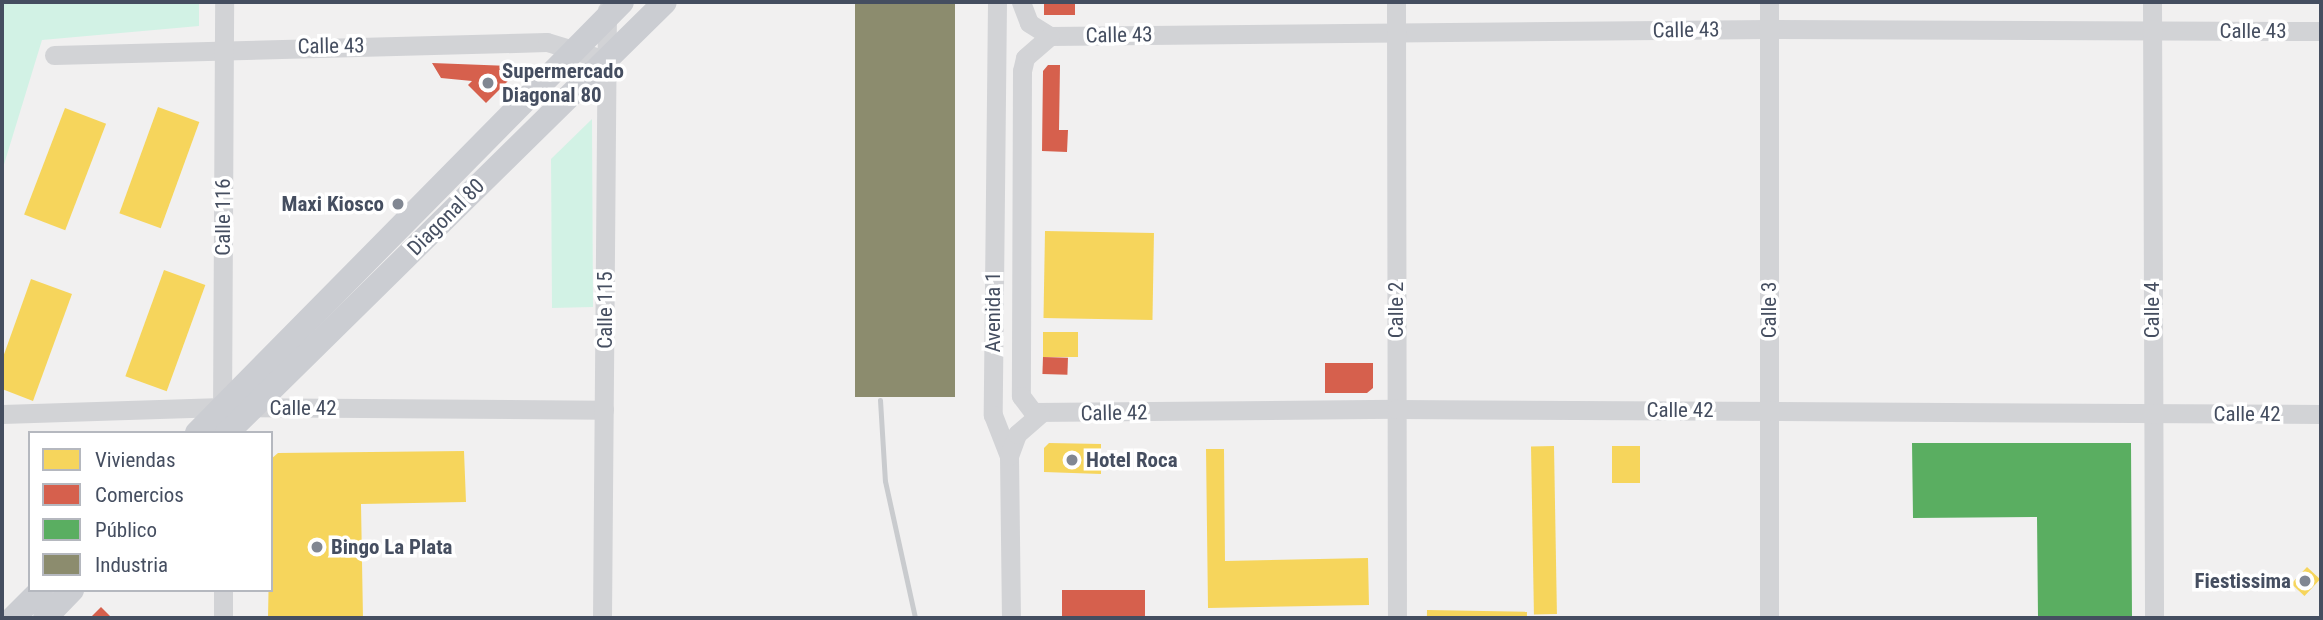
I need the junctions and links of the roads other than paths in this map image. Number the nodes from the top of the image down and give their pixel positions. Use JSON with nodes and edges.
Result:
{"nodes":[{"id":1,"x":224,"y":2,"type":"edge"},
{"id":2,"x":665,"y":2,"type":"edge"},
{"id":3,"x":997,"y":2,"type":"edge"},
{"id":4,"x":1021,"y":2,"type":"edge"},
{"id":5,"x":1396,"y":2,"type":"edge"},
{"id":6,"x":1769,"y":2,"type":"edge"},
{"id":7,"x":2152,"y":2,"type":"edge"},
{"id":8,"x":612,"y":7,"type":"edge"},
{"id":9,"x":1768,"y":29,"type":"junction"},
{"id":10,"x":2152,"y":31,"type":"junction"},
{"id":11,"x":2321,"y":31,"type":"edge"},
{"id":12,"x":1396,"y":33,"type":"junction"},
{"id":13,"x":1051,"y":36,"type":"junction"},
{"id":14,"x":224,"y":48,"type":"junction"},
{"id":15,"x":575,"y":49,"type":"junction"},
{"id":16,"x":54,"y":55,"type":"dead end"},
{"id":17,"x":606,"y":60,"type":"junction"},
{"id":18,"x":222,"y":407,"type":"junction"},
{"id":19,"x":252,"y":408,"type":"junction"},
{"id":20,"x":1396,"y":409,"type":"junction"},
{"id":21,"x":604,"y":410,"type":"junction"},
{"id":22,"x":1769,"y":410,"type":"junction"},
{"id":23,"x":2152,"y":413,"type":"junction"},
{"id":24,"x":2,"y":414,"type":"edge"},
{"id":25,"x":1040,"y":414,"type":"junction"},
{"id":26,"x":2321,"y":414,"type":"edge"},
{"id":27,"x":199,"y":431,"type":"edge"},
{"id":28,"x":225,"y":431,"type":"edge"},
{"id":29,"x":227,"y":431,"type":"edge"},
{"id":30,"x":1009,"y":456,"type":"junction"},
{"id":31,"x":39,"y":592,"type":"edge"},
{"id":32,"x":70,"y":592,"type":"edge"},
{"id":33,"x":223,"y":592,"type":"edge"},
{"id":34,"x":13,"y":618,"type":"edge"},
{"id":35,"x":45,"y":618,"type":"edge"},
{"id":36,"x":223,"y":618,"type":"edge"},
{"id":37,"x":602,"y":618,"type":"edge"},
{"id":38,"x":1011,"y":618,"type":"edge"},
{"id":39,"x":1396,"y":618,"type":"edge"},
{"id":40,"x":1769,"y":618,"type":"edge"},
{"id":41,"x":2154,"y":618,"type":"edge"}],
"edges":[{"from":1,"to":14,"type":"street","name":"Calle 116"},
{"from":2,"to":17,"type":"main road","name":"Diagonal 80"},
{"from":3,"to":30,"type":"street","name":"Avenida 1"},
{"from":4,"to":13,"type":"street"},
{"from":5,"to":12,"type":"street","name":"Calle 2"},
{"from":6,"to":9,"type":"street","name":"Calle 3"},
{"from":7,"to":10,"type":"street","name":"Calle 4"},
{"from":8,"to":15,"type":"main road","name":"Diagonal 80"},
{"from":8,"to":17,"type":"street","name":"Calle 115"},
{"from":9,"to":10,"type":"street","name":"Calle 43"},
{"from":9,"to":12,"type":"street","name":"Calle 43"},
{"from":9,"to":22,"type":"street","name":"Calle 3"},
{"from":10,"to":11,"type":"street","name":"Calle 43"},
{"from":10,"to":23,"type":"street","name":"Calle 4"},
{"from":12,"to":13,"type":"street","name":"Calle 43"},
{"from":12,"to":20,"type":"street","name":"Calle 2"},
{"from":13,"to":25,"type":"street","name":"Avenida 1"},
{"from":14,"to":15,"type":"street","name":"Calle 43"},
{"from":14,"to":16,"type":"street","name":"Calle 43"},
{"from":14,"to":18,"type":"street","name":"Calle 116"},
{"from":15,"to":17,"type":"street","name":"Calle 43"},
{"from":15,"to":18,"type":"main road","name":"Diagonal 80"},
{"from":17,"to":19,"type":"main road","name":"Diagonal 80"},
{"from":17,"to":21,"type":"street","name":"Calle 115"},
{"from":18,"to":19,"type":"street","name":"Calle 42"},
{"from":18,"to":24,"type":"street","name":"Calle 42"},
{"from":18,"to":27,"type":"main road","name":"Diagonal 80"},
{"from":18,"to":28,"type":"street","name":"Calle 116"},
{"from":19,"to":21,"type":"street","name":"Calle 42"},
{"from":19,"to":29,"type":"main road","name":"Diagonal 80"},
{"from":20,"to":22,"type":"street","name":"Calle 42"},
{"from":20,"to":25,"type":"street","name":"Calle 42"},
{"from":20,"to":39,"type":"street","name":"Calle 2"},
{"from":21,"to":37,"type":"street","name":"Calle 115"},
{"from":22,"to":23,"type":"street","name":"Calle 42"},
{"from":22,"to":40,"type":"street","name":"Calle 3"},
{"from":23,"to":26,"type":"street","name":"Calle 42"},
{"from":23,"to":41,"type":"street","name":"Calle 4"},
{"from":25,"to":30,"type":"street"},
{"from":30,"to":38,"type":"street","name":"Avenida 1"},
{"from":31,"to":34,"type":"main road"},
{"from":32,"to":35,"type":"main road"},
{"from":33,"to":36,"type":"street"}]}
